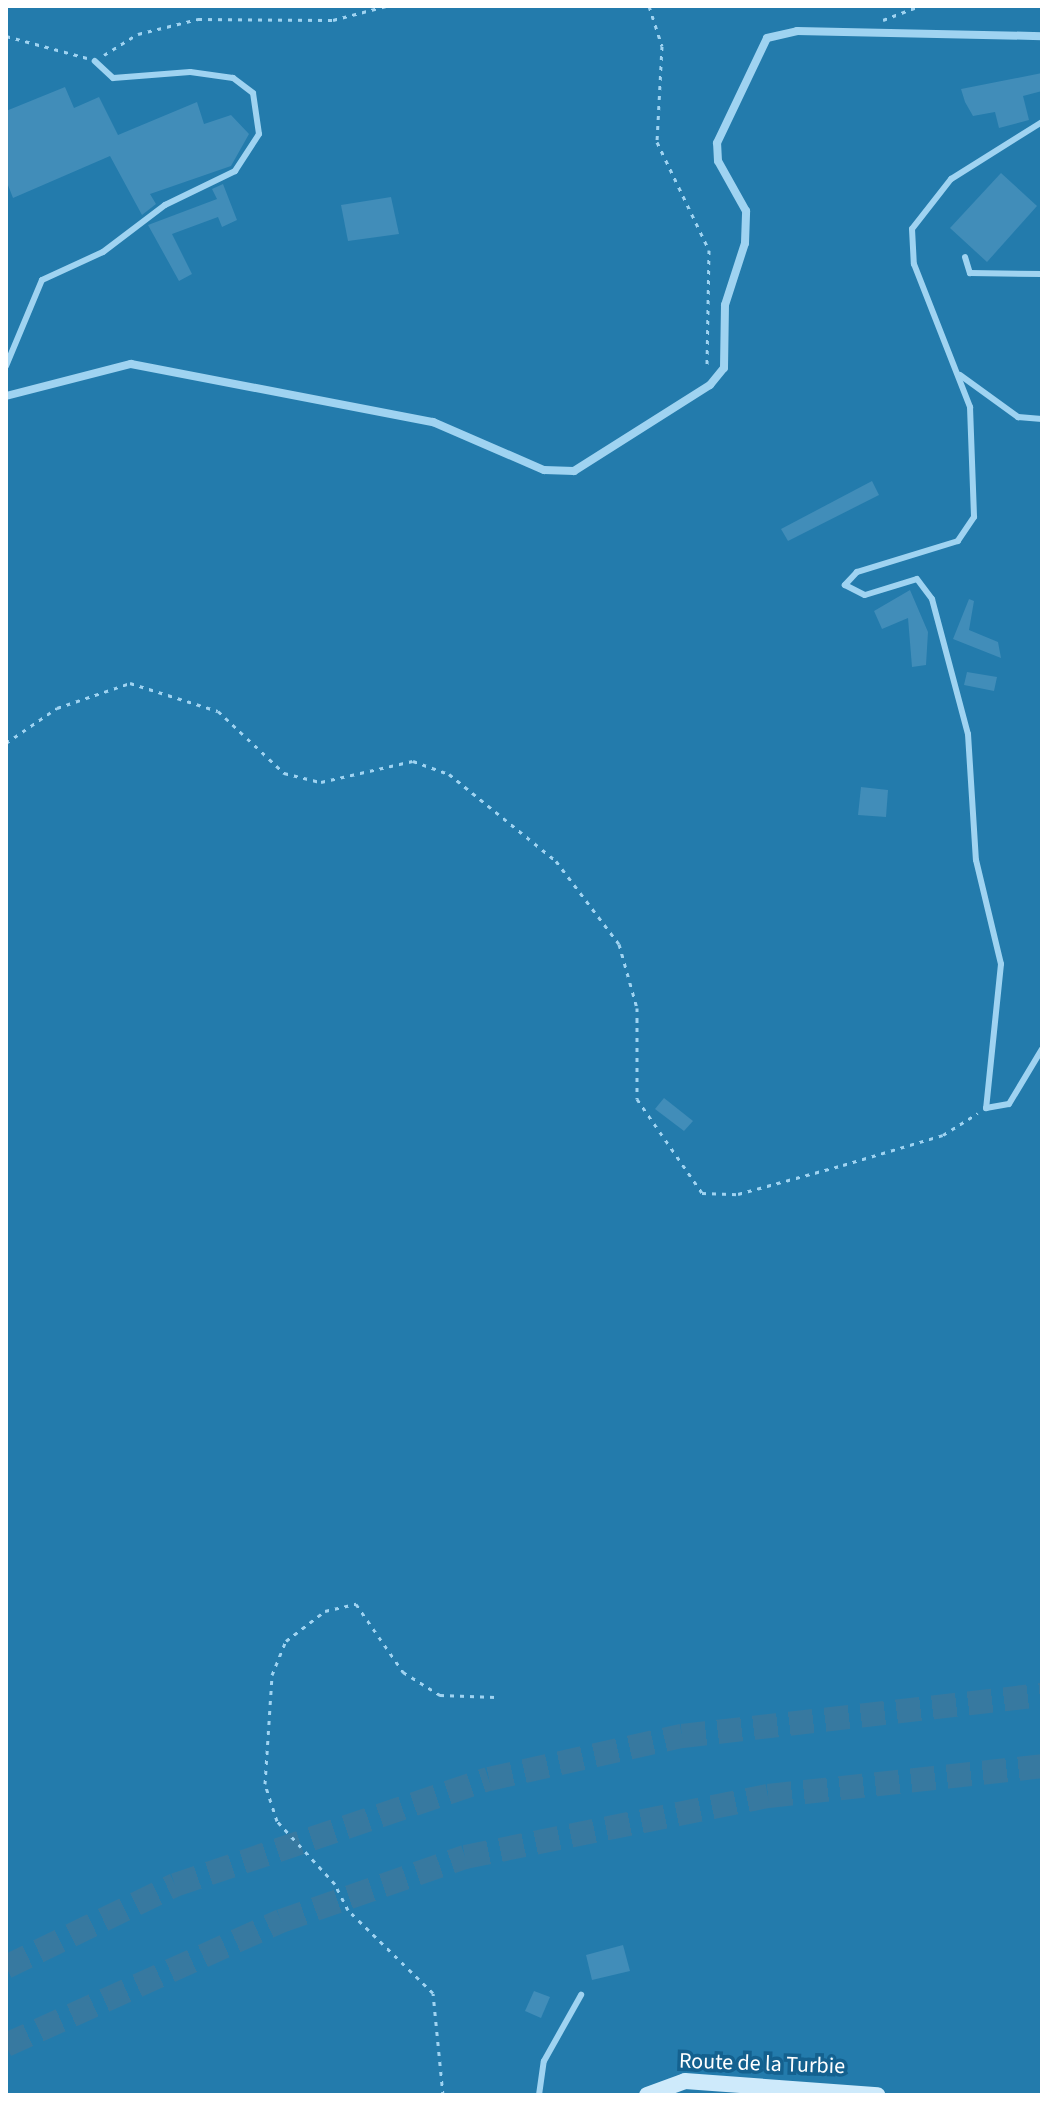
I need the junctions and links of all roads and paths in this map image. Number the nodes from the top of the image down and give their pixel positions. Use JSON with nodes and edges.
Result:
{"nodes":[{"id":1,"x":386,"y":6,"type":"edge"},
{"id":2,"x":649,"y":6,"type":"edge"},
{"id":3,"x":919,"y":6,"type":"edge"},
{"id":4,"x":6,"y":36,"type":"edge"},
{"id":5,"x":867,"y":36,"type":"junction"},
{"id":6,"x":1042,"y":36,"type":"edge"},
{"id":7,"x":95,"y":61,"type":"junction"},
{"id":8,"x":1042,"y":122,"type":"edge"},
{"id":9,"x":965,"y":257,"type":"dead end"},
{"id":10,"x":1042,"y":274,"type":"edge"},
{"id":11,"x":6,"y":366,"type":"edge"},
{"id":12,"x":960,"y":375,"type":"junction"},
{"id":13,"x":710,"y":385,"type":"junction"},
{"id":14,"x":6,"y":396,"type":"edge"},
{"id":15,"x":1042,"y":419,"type":"edge"},
{"id":16,"x":6,"y":743,"type":"edge"},
{"id":17,"x":1042,"y":1049,"type":"edge"},
{"id":18,"x":986,"y":1108,"type":"junction"},
{"id":19,"x":496,"y":1697,"type":"dead end"},
{"id":20,"x":581,"y":1995,"type":"dead end"},
{"id":21,"x":443,"y":2095,"type":"edge"},
{"id":22,"x":539,"y":2095,"type":"edge"},
{"id":23,"x":647,"y":2095,"type":"edge"},
{"id":24,"x":877,"y":2095,"type":"edge"}],
"edges":[{"from":1,"to":7,"type":"path"},
{"from":2,"to":13,"type":"path"},
{"from":3,"to":5,"type":"path"},
{"from":4,"to":7,"type":"path"},
{"from":5,"to":6,"type":"street"},
{"from":5,"to":13,"type":"street"},
{"from":7,"to":11,"type":"lane"},
{"from":8,"to":12,"type":"lane"},
{"from":9,"to":10,"type":"lane"},
{"from":12,"to":15,"type":"lane"},
{"from":12,"to":18,"type":"lane"},
{"from":13,"to":14,"type":"street"},
{"from":16,"to":18,"type":"path"},
{"from":17,"to":18,"type":"lane"},
{"from":19,"to":21,"type":"path"},
{"from":20,"to":22,"type":"lane"},
{"from":23,"to":24,"type":"main road","name":"Route de la Turbie"}]}
